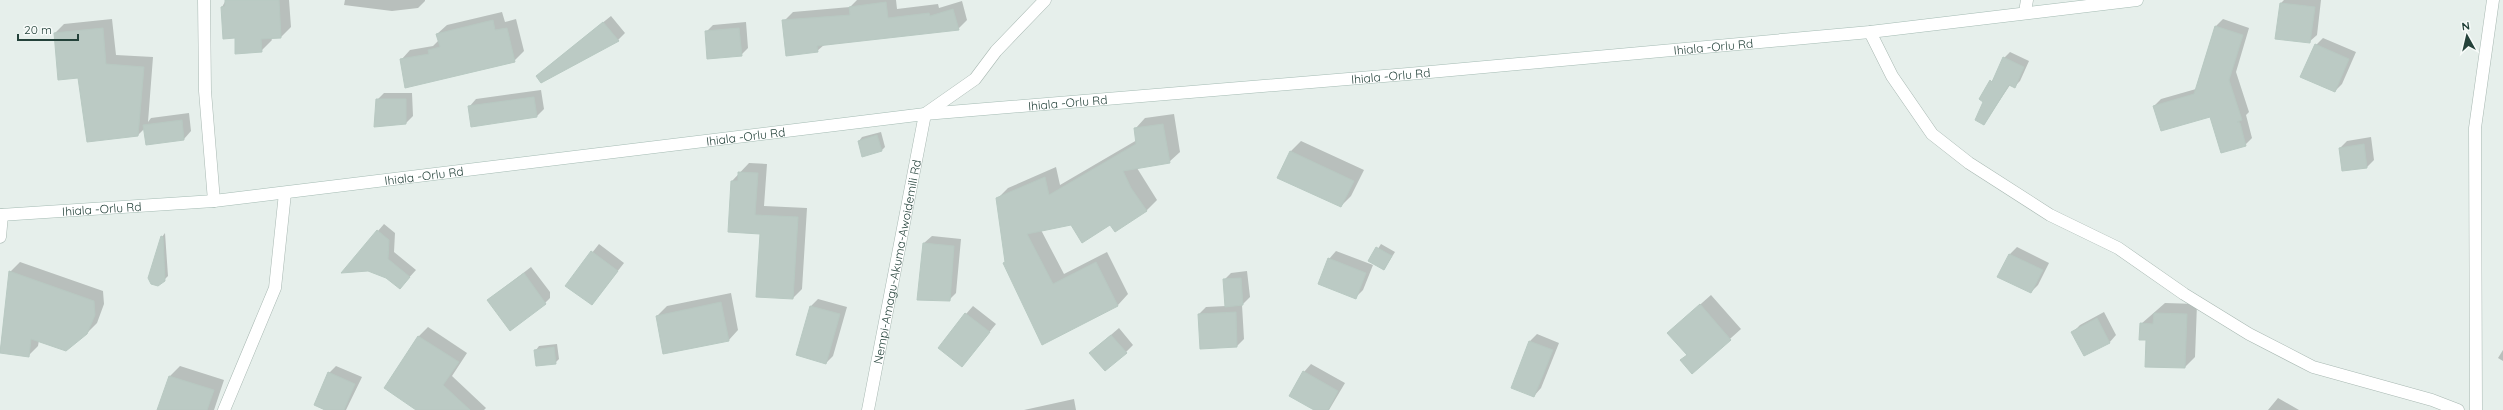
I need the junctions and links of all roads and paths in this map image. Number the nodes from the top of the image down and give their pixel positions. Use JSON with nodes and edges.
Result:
{"nodes":[{"id":1,"x":204,"y":0,"type":"edge"},
{"id":2,"x":1045,"y":0,"type":"edge"},
{"id":3,"x":2137,"y":0,"type":"edge"},
{"id":4,"x":2493,"y":0,"type":"edge"},
{"id":5,"x":2026,"y":6,"type":"edge"},
{"id":6,"x":1870,"y":32,"type":"junction"},
{"id":7,"x":925,"y":114,"type":"junction"},
{"id":8,"x":285,"y":193,"type":"junction"},
{"id":9,"x":214,"y":201,"type":"junction"},
{"id":10,"x":1,"y":215,"type":"edge"},
{"id":11,"x":0,"y":237,"type":"edge"},
{"id":12,"x":224,"y":410,"type":"edge"},
{"id":13,"x":868,"y":410,"type":"edge"},
{"id":14,"x":2458,"y":410,"type":"edge"},
{"id":15,"x":2476,"y":410,"type":"edge"}],
"edges":[{"from":1,"to":9,"type":"main road"},
{"from":2,"to":7,"type":"main road"},
{"from":3,"to":5,"type":"main road","name":"Ihiala -Orlu Rd"},
{"from":4,"to":15,"type":"main road"},
{"from":5,"to":6,"type":"main road","name":"Ihiala -Orlu Rd"},
{"from":6,"to":7,"type":"main road","name":"Ihiala -Orlu Rd"},
{"from":6,"to":14,"type":"main road"},
{"from":7,"to":8,"type":"main road","name":"Ihiala -Orlu Rd"},
{"from":7,"to":13,"type":"main road","name":"Nempi-Amagu-Akuma-Awoidemili Rd"},
{"from":8,"to":9,"type":"main road","name":"Ihiala -Orlu Rd"},
{"from":8,"to":12,"type":"main road"},
{"from":9,"to":10,"type":"main road","name":"Ihiala -Orlu Rd"},
{"from":10,"to":11,"type":"main road"}]}
